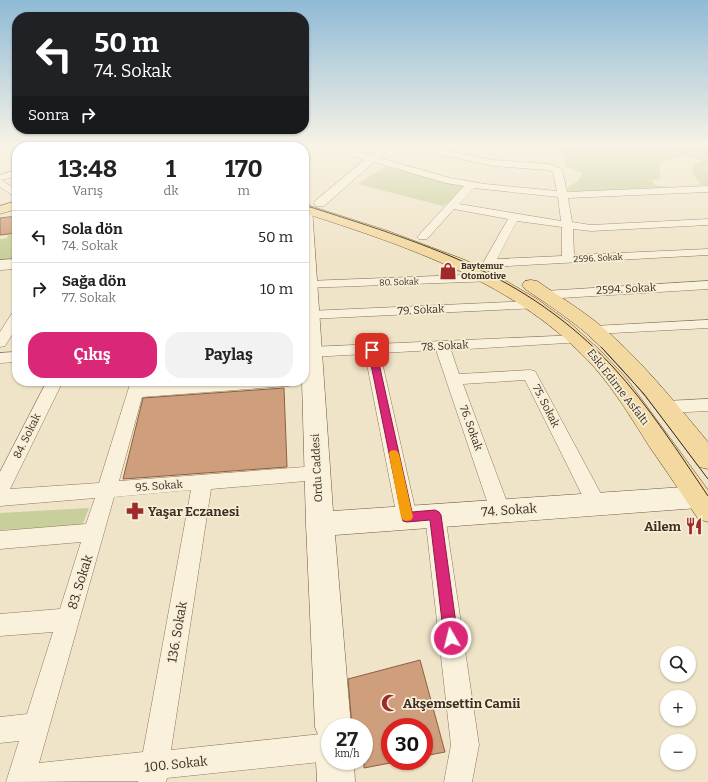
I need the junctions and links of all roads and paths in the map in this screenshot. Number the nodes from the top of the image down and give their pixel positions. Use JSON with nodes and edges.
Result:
{"nodes":[{"id":1,"x":0,"y":183,"type":"edge"},
{"id":2,"x":337,"y":183,"type":"edge"},
{"id":3,"x":463,"y":183,"type":"edge"},
{"id":4,"x":561,"y":183,"type":"edge"},
{"id":5,"x":471,"y":185,"type":"junction"},
{"id":6,"x":708,"y":189,"type":"edge"},
{"id":7,"x":12,"y":192,"type":"edge"},
{"id":8,"x":564,"y":195,"type":"junction"},
{"id":9,"x":12,"y":198,"type":"edge"},
{"id":10,"x":0,"y":203,"type":"edge"},
{"id":11,"x":309,"y":203,"type":"edge"},
{"id":12,"x":309,"y":204,"type":"edge"},
{"id":13,"x":309,"y":204,"type":"edge"},
{"id":14,"x":12,"y":206,"type":"edge"},
{"id":15,"x":452,"y":206,"type":"junction"},
{"id":16,"x":0,"y":210,"type":"edge"},
{"id":17,"x":514,"y":217,"type":"junction"},
{"id":18,"x":708,"y":222,"type":"edge"},
{"id":19,"x":568,"y":226,"type":"junction"},
{"id":20,"x":423,"y":237,"type":"junction"},
{"id":21,"x":708,"y":252,"type":"edge"},
{"id":22,"x":568,"y":259,"type":"junction"},
{"id":23,"x":12,"y":264,"type":"edge"},
{"id":24,"x":0,"y":265,"type":"edge"},
{"id":25,"x":489,"y":271,"type":"junction"},
{"id":26,"x":309,"y":285,"type":"edge"},
{"id":27,"x":708,"y":285,"type":"edge"},
{"id":28,"x":539,"y":300,"type":"junction"},
{"id":29,"x":309,"y":315,"type":"joint"},
{"id":30,"x":12,"y":324,"type":"edge"},
{"id":31,"x":703,"y":324,"type":"edge"},
{"id":32,"x":586,"y":335,"type":"junction"},
{"id":33,"x":708,"y":335,"type":"edge"},
{"id":34,"x":0,"y":343,"type":"edge"},
{"id":35,"x":442,"y":346,"type":"junction"},
{"id":36,"x":309,"y":350,"type":"edge"},
{"id":37,"x":372,"y":350,"type":"junction"},
{"id":38,"x":12,"y":357,"type":"edge"},
{"id":39,"x":0,"y":358,"type":"edge"},
{"id":40,"x":453,"y":379,"type":"junction"},
{"id":41,"x":52,"y":386,"type":"edge"},
{"id":42,"x":138,"y":386,"type":"edge"},
{"id":43,"x":303,"y":386,"type":"edge"},
{"id":44,"x":708,"y":405,"type":"edge"},
{"id":45,"x":667,"y":407,"type":"junction"},
{"id":46,"x":708,"y":460,"type":"edge"},
{"id":47,"x":318,"y":473,"type":"junction"},
{"id":48,"x":202,"y":483,"type":"junction"},
{"id":49,"x":108,"y":490,"type":"junction"},
{"id":50,"x":0,"y":491,"type":"edge"},
{"id":51,"x":701,"y":496,"type":"edge"},
{"id":52,"x":0,"y":498,"type":"edge"},
{"id":53,"x":597,"y":505,"type":"junction"},
{"id":54,"x":500,"y":510,"type":"junction"},
{"id":55,"x":435,"y":515,"type":"junction"},
{"id":56,"x":403,"y":518,"type":"junction"},
{"id":57,"x":320,"y":524,"type":"junction"},
{"id":58,"x":95,"y":532,"type":"junction"},
{"id":59,"x":0,"y":540,"type":"edge"},
{"id":60,"x":69,"y":619,"type":"junction"},
{"id":61,"x":0,"y":625,"type":"edge"},
{"id":62,"x":332,"y":718,"type":"edge"},
{"id":63,"x":37,"y":726,"type":"junction"},
{"id":64,"x":0,"y":730,"type":"edge"},
{"id":65,"x":321,"y":748,"type":"edge"},
{"id":66,"x":335,"y":770,"type":"edge"},
{"id":67,"x":153,"y":774,"type":"edge"},
{"id":68,"x":21,"y":781,"type":"edge"},
{"id":69,"x":336,"y":782,"type":"edge"},
{"id":70,"x":458,"y":782,"type":"edge"}],
"edges":[{"from":1,"to":7,"type":"street"},
{"from":2,"to":11,"type":"street"},
{"from":3,"to":5,"type":"street"},
{"from":4,"to":8,"type":"street"},
{"from":5,"to":8,"type":"street"},
{"from":5,"to":15,"type":"street"},
{"from":6,"to":8,"type":"street"},
{"from":8,"to":19,"type":"street"},
{"from":9,"to":10,"type":"main road"},
{"from":12,"to":20,"type":"main road","name":"Eski Edirne Asfaltı"},
{"from":13,"to":25,"type":"main road","name":"Eski Edirne Asfaltı"},
{"from":14,"to":16,"type":"main road"},
{"from":15,"to":17,"type":"street"},
{"from":15,"to":20,"type":"street"},
{"from":17,"to":19,"type":"street"},
{"from":17,"to":25,"type":"street"},
{"from":18,"to":19,"type":"street"},
{"from":19,"to":22,"type":"street"},
{"from":20,"to":25,"type":"main road","name":"Eski Edirne Asfaltı"},
{"from":21,"to":22,"type":"street","name":"2596. Sokak"},
{"from":22,"to":25,"type":"street","name":"2596. Sokak"},
{"from":23,"to":24,"type":"street"},
{"from":25,"to":26,"type":"street","name":"80. Sokak"},
{"from":25,"to":28,"type":"main road","name":"Eski Edirne Asfaltı"},
{"from":27,"to":28,"type":"street","name":"2594. Sokak"},
{"from":28,"to":29,"type":"street","name":"79. Sokak"},
{"from":28,"to":32,"type":"main road","name":"Eski Edirne Asfaltı"},
{"from":29,"to":36,"type":"main road","name":"Ordu Caddesi"},
{"from":30,"to":34,"type":"street"},
{"from":31,"to":32,"type":"street","name":"78. Sokak"},
{"from":31,"to":33,"type":"street"},
{"from":32,"to":35,"type":"street","name":"78. Sokak"},
{"from":32,"to":45,"type":"main road","name":"Eski Edirne Asfaltı"},
{"from":32,"to":51,"type":"main road","name":"Eski Edirne Asfaltı"},
{"from":35,"to":37,"type":"street","name":"78. Sokak"},
{"from":35,"to":40,"type":"street","name":"76. Sokak"},
{"from":36,"to":37,"type":"street","name":"78. Sokak"},
{"from":37,"to":56,"type":"street"},
{"from":38,"to":39,"type":"street"},
{"from":40,"to":53,"type":"street","name":"75. Sokak"},
{"from":40,"to":54,"type":"street","name":"76. Sokak"},
{"from":41,"to":50,"type":"street","name":"84. Sokak"},
{"from":42,"to":49,"type":"street","name":"83. Sokak"},
{"from":43,"to":47,"type":"main road","name":"Ordu Caddesi"},
{"from":44,"to":45,"type":"street"},
{"from":45,"to":46,"type":"main road","name":"Eski Edirne Asfaltı"},
{"from":47,"to":48,"type":"street","name":"95. Sokak"},
{"from":47,"to":57,"type":"main road","name":"Ordu Caddesi"},
{"from":48,"to":49,"type":"street","name":"95. Sokak"},
{"from":48,"to":67,"type":"street","name":"136. Sokak"},
{"from":49,"to":52,"type":"street","name":"95. Sokak"},
{"from":49,"to":58,"type":"street","name":"83. Sokak"},
{"from":51,"to":53,"type":"main road","name":"74. Sokak"},
{"from":53,"to":54,"type":"main road","name":"74. Sokak"},
{"from":54,"to":55,"type":"main road","name":"74. Sokak"},
{"from":55,"to":56,"type":"main road","name":"74. Sokak"},
{"from":55,"to":70,"type":"street"},
{"from":56,"to":57,"type":"main road","name":"74. Sokak"},
{"from":57,"to":62,"type":"main road","name":"Ordu Caddesi"},
{"from":58,"to":59,"type":"street"},
{"from":58,"to":60,"type":"street","name":"83. Sokak"},
{"from":60,"to":61,"type":"street"},
{"from":60,"to":63,"type":"street","name":"83. Sokak"},
{"from":63,"to":64,"type":"street"},
{"from":63,"to":68,"type":"street","name":"83. Sokak"},
{"from":65,"to":67,"type":"street","name":"100. Sokak"},
{"from":66,"to":69,"type":"main road"},
{"from":67,"to":68,"type":"street","name":"100. Sokak"}]}
